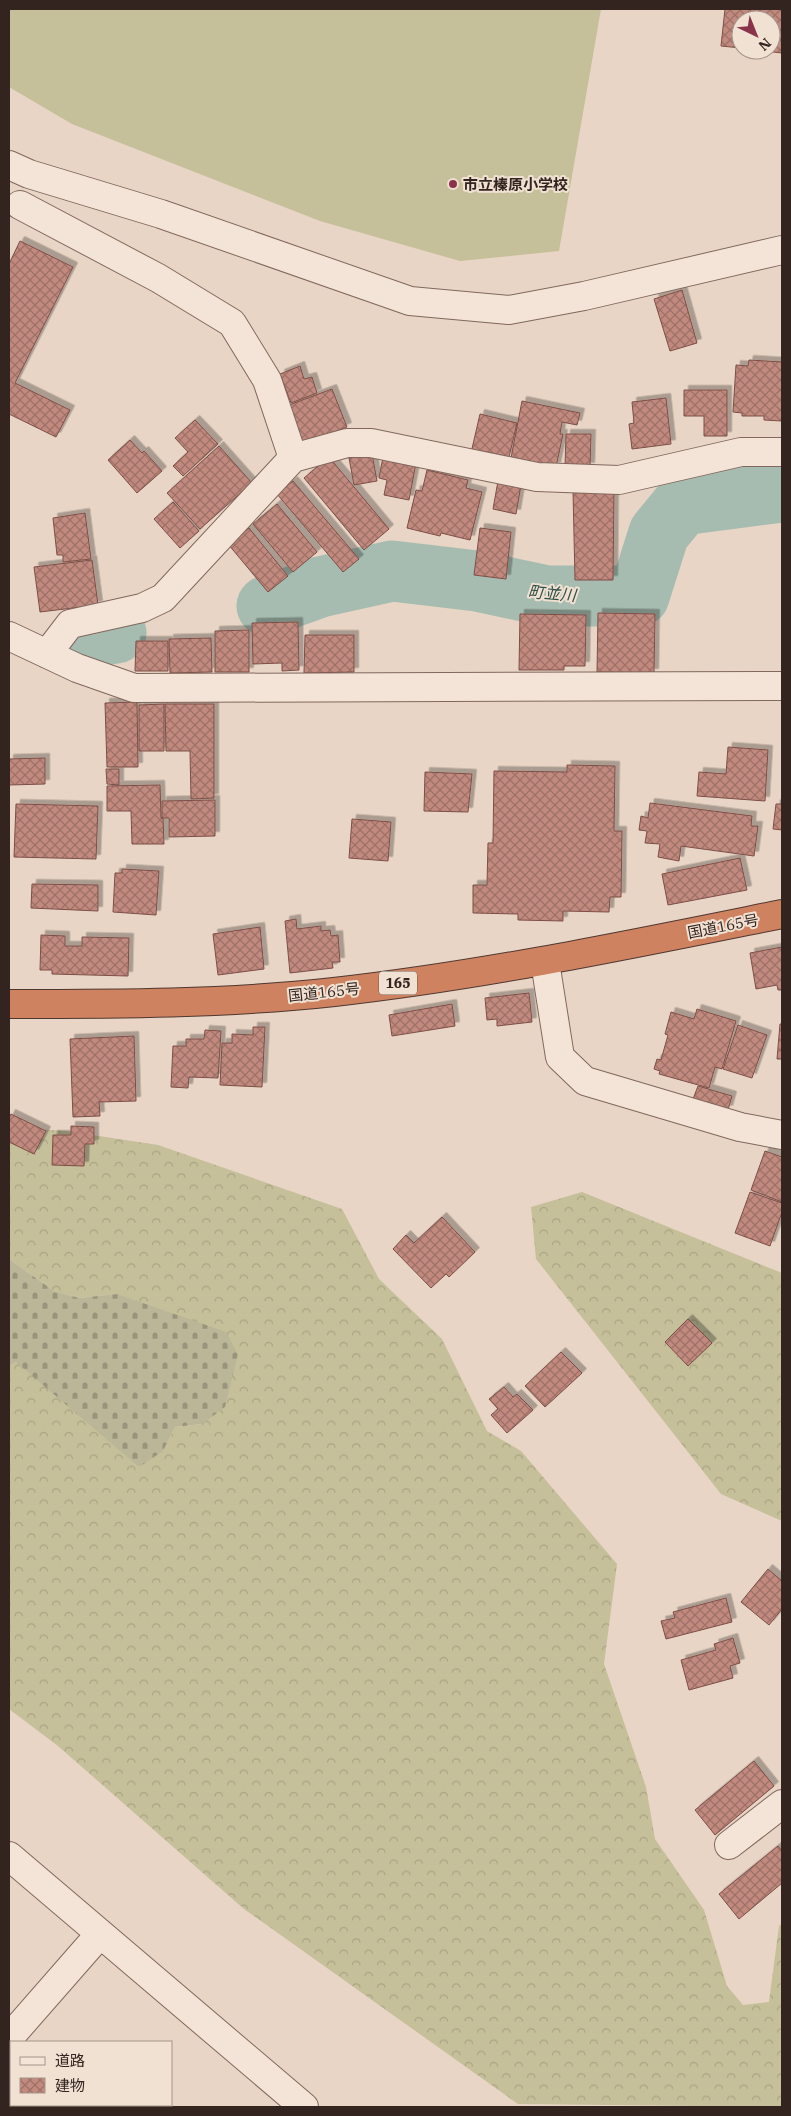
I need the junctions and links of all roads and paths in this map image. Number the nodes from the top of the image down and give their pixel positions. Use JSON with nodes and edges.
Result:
{"nodes":[{"id":1,"x":19,"y":169,"type":"edge"},
{"id":2,"x":14,"y":203,"type":"edge"},
{"id":3,"x":782,"y":250,"type":"edge"},
{"id":4,"x":782,"y":452,"type":"edge"},
{"id":5,"x":293,"y":458,"type":"junction"},
{"id":6,"x":9,"y":636,"type":"edge"},
{"id":7,"x":47,"y":654,"type":"junction"},
{"id":8,"x":782,"y":686,"type":"edge"},
{"id":9,"x":782,"y":914,"type":"edge"},
{"id":10,"x":544,"y":962,"type":"junction"},
{"id":11,"x":9,"y":1004,"type":"edge"},
{"id":12,"x":782,"y":1135,"type":"edge"},
{"id":13,"x":782,"y":1804,"type":"edge"},
{"id":14,"x":729,"y":1845,"type":"dead end"},
{"id":15,"x":9,"y":1856,"type":"edge"},
{"id":16,"x":100,"y":1934,"type":"junction"},
{"id":17,"x":9,"y":2038,"type":"edge"},
{"id":18,"x":304,"y":2107,"type":"edge"}],
"edges":[{"from":1,"to":2,"type":"street"},
{"from":1,"to":3,"type":"street"},
{"from":2,"to":5,"type":"street"},
{"from":4,"to":5,"type":"street"},
{"from":5,"to":7,"type":"street"},
{"from":6,"to":7,"type":"street"},
{"from":7,"to":8,"type":"street"},
{"from":9,"to":10,"type":"highway","name":"国道165号","number":"165"},
{"from":10,"to":11,"type":"highway","name":"国道165号","number":"165"},
{"from":10,"to":12,"type":"street"},
{"from":13,"to":14,"type":"street"},
{"from":15,"to":16,"type":"street"},
{"from":16,"to":17,"type":"street"},
{"from":16,"to":18,"type":"street"}]}
